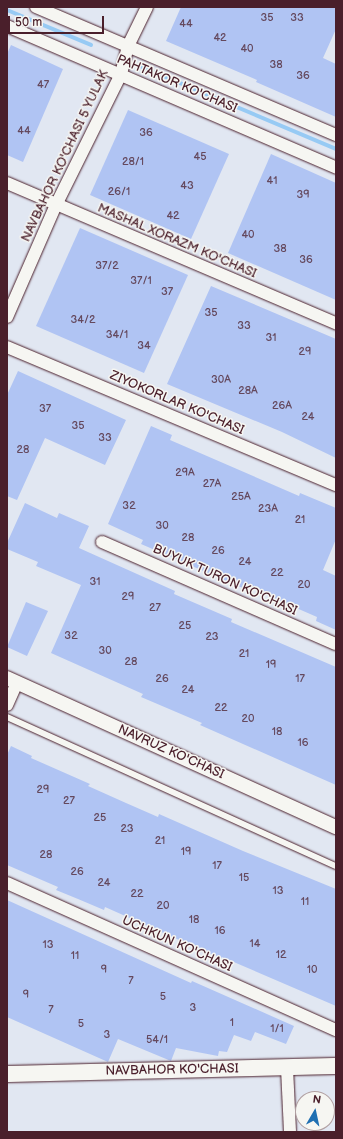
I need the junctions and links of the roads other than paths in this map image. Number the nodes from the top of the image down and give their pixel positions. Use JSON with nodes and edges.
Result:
{"nodes":[{"id":1,"x":36,"y":7,"type":"edge"},
{"id":2,"x":147,"y":7,"type":"edge"},
{"id":3,"x":7,"y":26,"type":"edge"},
{"id":4,"x":128,"y":46,"type":"junction"},
{"id":5,"x":121,"y":74,"type":"junction"},
{"id":6,"x":336,"y":136,"type":"edge"},
{"id":7,"x":336,"y":168,"type":"edge"},
{"id":8,"x":7,"y":184,"type":"edge"},
{"id":9,"x":56,"y":205,"type":"junction"},
{"id":10,"x":7,"y":317,"type":"edge"},
{"id":11,"x":336,"y":323,"type":"edge"},
{"id":12,"x":7,"y":347,"type":"edge"},
{"id":13,"x":336,"y":485,"type":"edge"},
{"id":14,"x":102,"y":542,"type":"dead end"},
{"id":15,"x":336,"y":644,"type":"edge"},
{"id":16,"x":12,"y":680,"type":"edge"},
{"id":17,"x":7,"y":705,"type":"edge"},
{"id":18,"x":7,"y":717,"type":"edge"},
{"id":19,"x":336,"y":827,"type":"edge"},
{"id":20,"x":336,"y":866,"type":"edge"},
{"id":21,"x":7,"y":883,"type":"edge"},
{"id":22,"x":336,"y":1030,"type":"edge"},
{"id":23,"x":336,"y":1066,"type":"edge"},
{"id":24,"x":287,"y":1068,"type":"junction"},
{"id":25,"x":7,"y":1074,"type":"edge"},
{"id":26,"x":290,"y":1132,"type":"edge"}],
"edges":[{"from":1,"to":4,"type":"street","name":"PAHTAKOR KO'CHASI"},
{"from":2,"to":4,"type":"street","name":"NAVBAHOR KO'CHASI 5 YULAK"},
{"from":3,"to":5,"type":"street","name":"PAHTAKOR KO'CHASI"},
{"from":4,"to":5,"type":"street","name":"NAVBAHOR KO'CHASI 5 YULAK"},
{"from":4,"to":6,"type":"street","name":"PAHTAKOR KO'CHASI"},
{"from":5,"to":7,"type":"street","name":"PAHTAKOR KO'CHASI"},
{"from":5,"to":9,"type":"street","name":"NAVBAHOR KO'CHASI 5 YULAK"},
{"from":8,"to":9,"type":"street","name":"MASHAL XORAZM KO'CHASI"},
{"from":9,"to":10,"type":"street","name":"NAVBAHOR KO'CHASI 5 YULAK"},
{"from":9,"to":11,"type":"street","name":"MASHAL XORAZM KO'CHASI"},
{"from":12,"to":13,"type":"street","name":"ZIYOKORLAR KO'CHASI"},
{"from":14,"to":15,"type":"street","name":"BUYUK TURON KO'CHASI"},
{"from":16,"to":17,"type":"street"},
{"from":16,"to":19,"type":"street","name":"NAVRUZ KO'CHASI"},
{"from":18,"to":20,"type":"lane"},
{"from":21,"to":22,"type":"street","name":"UCHKUN KO'CHASI"},
{"from":23,"to":24,"type":"main road","name":"NAVBAHOR KO'CHASI"},
{"from":24,"to":25,"type":"main road","name":"NAVBAHOR KO'CHASI"},
{"from":24,"to":26,"type":"street"}]}
